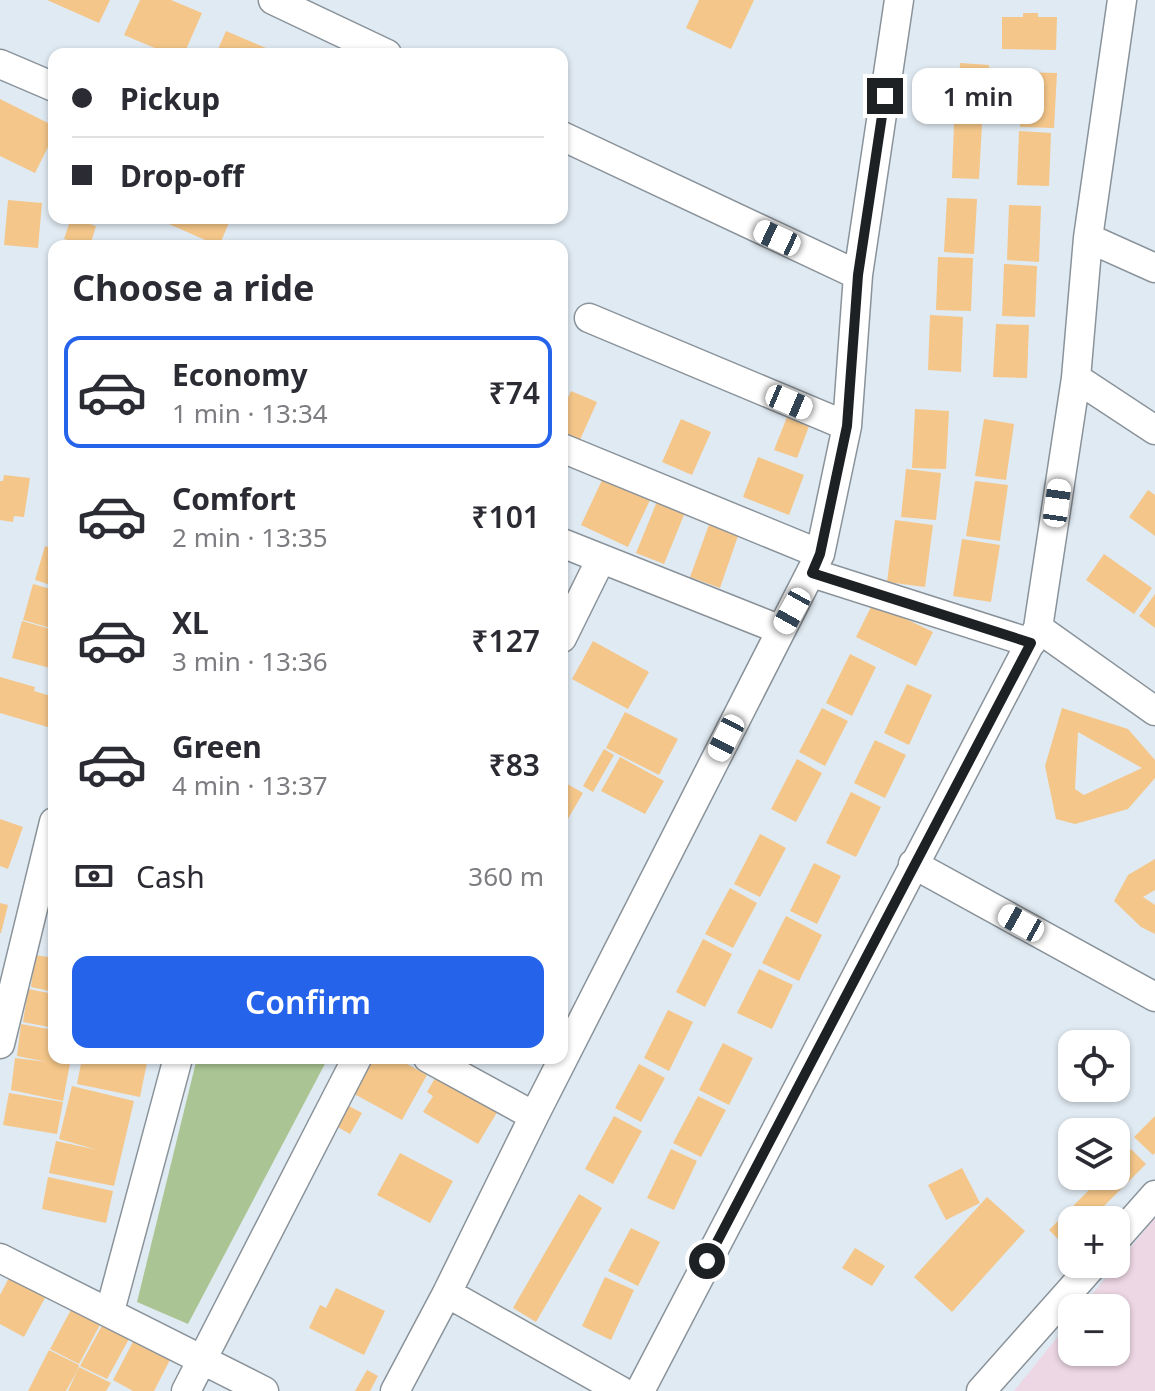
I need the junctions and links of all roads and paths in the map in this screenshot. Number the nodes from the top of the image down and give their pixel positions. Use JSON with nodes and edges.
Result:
{"nodes":[{"id":1,"x":273,"y":0,"type":"edge"},
{"id":2,"x":1122,"y":0,"type":"edge"},
{"id":3,"x":894,"y":2,"type":"edge"},
{"id":4,"x":348,"y":47,"type":"edge"},
{"id":5,"x":0,"y":64,"type":"edge"},
{"id":6,"x":48,"y":84,"type":"edge"},
{"id":7,"x":568,"y":139,"type":"edge"},
{"id":8,"x":1088,"y":238,"type":"junction"},
{"id":9,"x":1155,"y":268,"type":"edge"},
{"id":10,"x":858,"y":275,"type":"junction"},
{"id":11,"x":589,"y":318,"type":"dead end"},
{"id":12,"x":1076,"y":378,"type":"junction"},
{"id":13,"x":847,"y":426,"type":"junction"},
{"id":14,"x":1155,"y":430,"type":"edge"},
{"id":15,"x":568,"y":451,"type":"edge"},
{"id":16,"x":568,"y":545,"type":"edge"},
{"id":17,"x":601,"y":559,"type":"junction"},
{"id":18,"x":816,"y":563,"type":"junction"},
{"id":19,"x":568,"y":626,"type":"edge"},
{"id":20,"x":781,"y":630,"type":"junction"},
{"id":21,"x":1034,"y":636,"type":"junction"},
{"id":22,"x":1155,"y":711,"type":"edge"},
{"id":23,"x":913,"y":864,"type":"junction"},
{"id":24,"x":48,"y":875,"type":"edge"},
{"id":25,"x":44,"y":911,"type":"edge"},
{"id":26,"x":1155,"y":997,"type":"edge"},
{"id":27,"x":0,"y":1044,"type":"edge"},
{"id":28,"x":568,"y":1049,"type":"edge"},
{"id":29,"x":176,"y":1064,"type":"edge"},
{"id":30,"x":354,"y":1064,"type":"edge"},
{"id":31,"x":439,"y":1064,"type":"edge"},
{"id":32,"x":560,"y":1064,"type":"edge"},
{"id":33,"x":534,"y":1116,"type":"junction"},
{"id":34,"x":1155,"y":1195,"type":"edge"},
{"id":35,"x":1130,"y":1223,"type":"edge"},
{"id":36,"x":0,"y":1258,"type":"edge"},
{"id":37,"x":1082,"y":1278,"type":"edge"},
{"id":38,"x":447,"y":1293,"type":"junction"},
{"id":39,"x":110,"y":1311,"type":"junction"},
{"id":40,"x":202,"y":1360,"type":"junction"},
{"id":41,"x":186,"y":1391,"type":"edge"},
{"id":42,"x":264,"y":1391,"type":"edge"},
{"id":43,"x":395,"y":1391,"type":"edge"},
{"id":44,"x":621,"y":1391,"type":"edge"},
{"id":45,"x":640,"y":1391,"type":"edge"},
{"id":46,"x":981,"y":1391,"type":"edge"}],
"edges":[{"from":1,"to":4,"type":"street"},
{"from":2,"to":8,"type":"street"},
{"from":3,"to":10,"type":"street"},
{"from":5,"to":6,"type":"street"},
{"from":7,"to":10,"type":"street"},
{"from":8,"to":9,"type":"street"},
{"from":8,"to":12,"type":"street"},
{"from":10,"to":13,"type":"street"},
{"from":11,"to":13,"type":"street"},
{"from":12,"to":14,"type":"street"},
{"from":12,"to":21,"type":"street"},
{"from":13,"to":18,"type":"street"},
{"from":15,"to":18,"type":"street"},
{"from":16,"to":17,"type":"street"},
{"from":17,"to":19,"type":"street"},
{"from":17,"to":20,"type":"street"},
{"from":18,"to":20,"type":"street"},
{"from":18,"to":21,"type":"street"},
{"from":20,"to":28,"type":"street"},
{"from":21,"to":22,"type":"street"},
{"from":21,"to":23,"type":"street"},
{"from":23,"to":26,"type":"street"},
{"from":23,"to":45,"type":"street"},
{"from":24,"to":25,"type":"street"},
{"from":25,"to":27,"type":"street"},
{"from":29,"to":39,"type":"street"},
{"from":30,"to":40,"type":"street"},
{"from":31,"to":33,"type":"street"},
{"from":32,"to":33,"type":"street"},
{"from":33,"to":38,"type":"street"},
{"from":34,"to":35,"type":"street"},
{"from":36,"to":39,"type":"street"},
{"from":37,"to":46,"type":"street"},
{"from":38,"to":43,"type":"street"},
{"from":38,"to":44,"type":"street"},
{"from":39,"to":40,"type":"street"},
{"from":40,"to":41,"type":"street"},
{"from":40,"to":42,"type":"street"}]}
